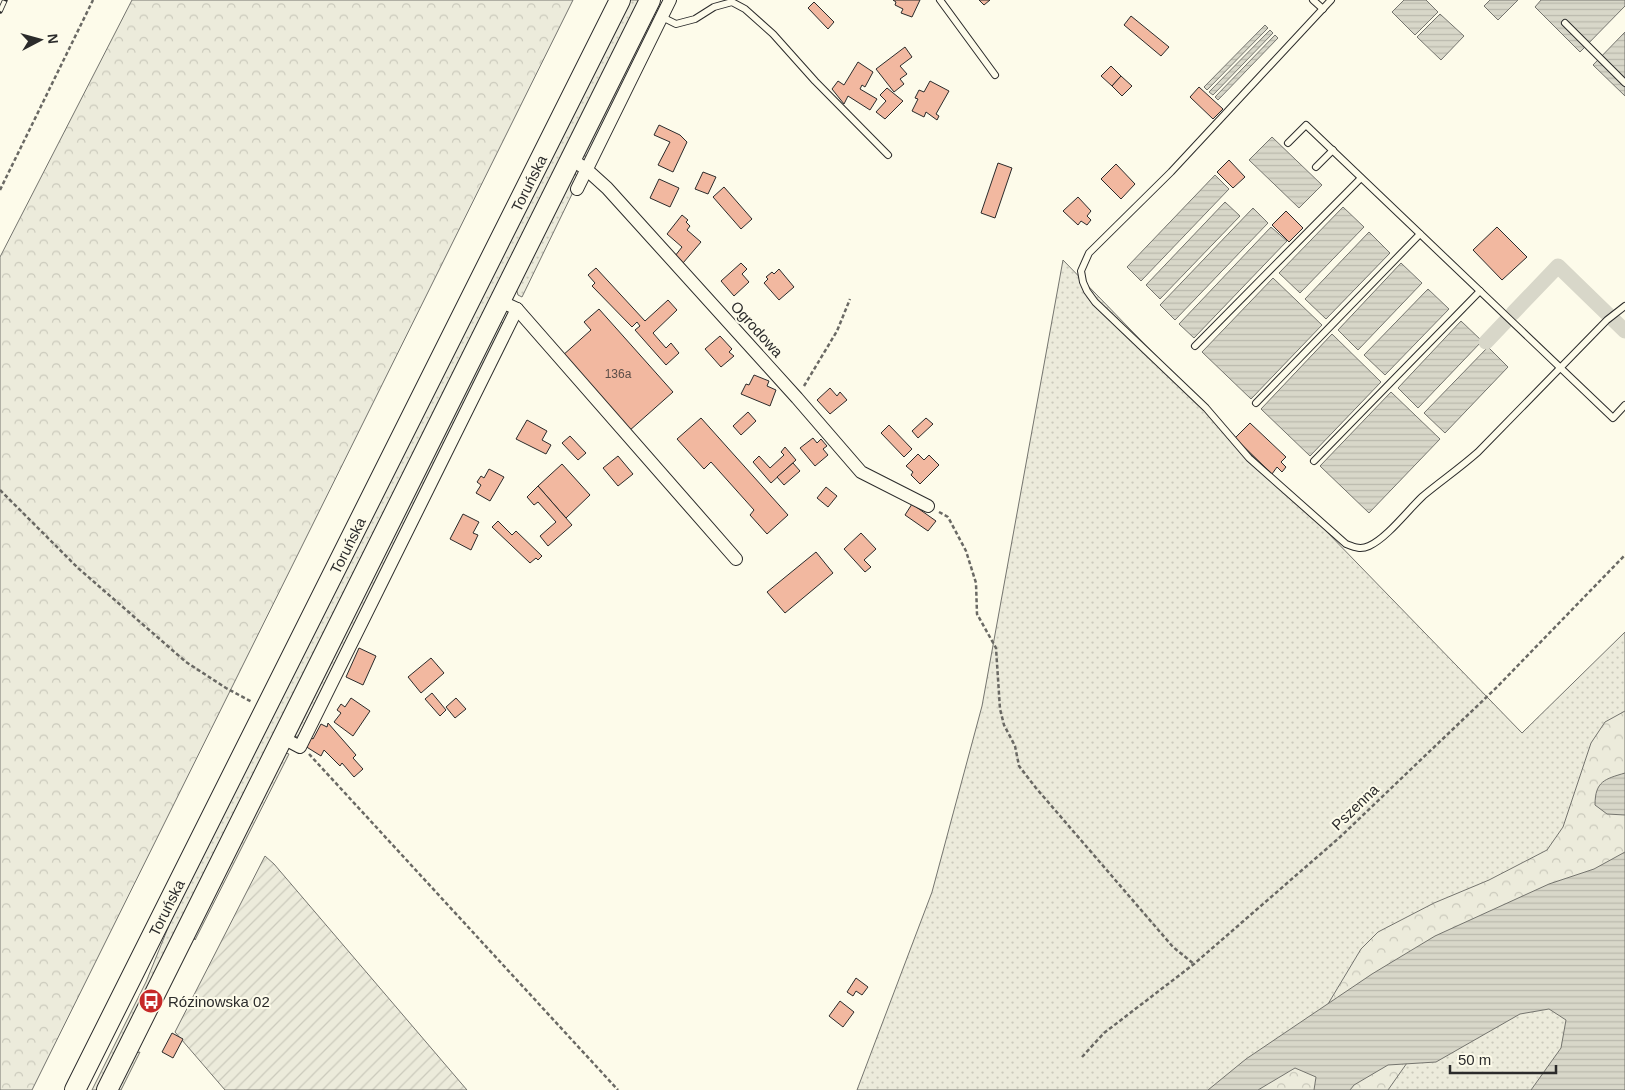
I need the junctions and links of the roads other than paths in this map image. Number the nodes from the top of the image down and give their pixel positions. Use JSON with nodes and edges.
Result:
{"nodes":[{"id":1,"x":620,"y":0,"type":"edge"},
{"id":2,"x":670,"y":0,"type":"edge"},
{"id":3,"x":940,"y":0,"type":"edge"},
{"id":4,"x":1313,"y":0,"type":"edge"},
{"id":5,"x":1331,"y":0,"type":"edge"},
{"id":6,"x":652,"y":9,"type":"edge"},
{"id":7,"x":1323,"y":9,"type":"junction"},
{"id":8,"x":1565,"y":23,"type":"dead end"},
{"id":9,"x":996,"y":74,"type":"dead end"},
{"id":10,"x":1625,"y":83,"type":"edge"},
{"id":11,"x":1288,"y":143,"type":"dead end"},
{"id":12,"x":1332,"y":150,"type":"junction"},
{"id":13,"x":888,"y":155,"type":"dead end"},
{"id":14,"x":578,"y":164,"type":"junction"},
{"id":15,"x":1316,"y":166,"type":"dead end"},
{"id":16,"x":1361,"y":178,"type":"junction"},
{"id":17,"x":577,"y":189,"type":"dead end"},
{"id":18,"x":1420,"y":234,"type":"junction"},
{"id":19,"x":1480,"y":291,"type":"junction"},
{"id":20,"x":508,"y":305,"type":"junction"},
{"id":21,"x":1625,"y":306,"type":"edge"},
{"id":22,"x":1195,"y":346,"type":"dead end"},
{"id":23,"x":1561,"y":367,"type":"junction"},
{"id":24,"x":1256,"y":403,"type":"dead end"},
{"id":25,"x":1625,"y":405,"type":"edge"},
{"id":26,"x":1314,"y":461,"type":"dead end"},
{"id":27,"x":928,"y":506,"type":"road end"},
{"id":28,"x":736,"y":559,"type":"dead end"},
{"id":29,"x":79,"y":1086,"type":"edge"},
{"id":30,"x":107,"y":1090,"type":"edge"}],
"edges":[{"from":1,"to":29,"type":"main road","name":"Toruńska"},
{"from":2,"to":6,"type":"street"},
{"from":3,"to":9,"type":"lane"},
{"from":4,"to":7,"type":"lane"},
{"from":5,"to":7,"type":"lane"},
{"from":6,"to":13,"type":"lane"},
{"from":6,"to":14,"type":"main road","name":"Toruńska"},
{"from":7,"to":23,"type":"lane"},
{"from":8,"to":10,"type":"lane"},
{"from":11,"to":12,"type":"lane"},
{"from":12,"to":15,"type":"lane"},
{"from":12,"to":16,"type":"lane"},
{"from":14,"to":17,"type":"street"},
{"from":14,"to":20,"type":"main road","name":"Toruńska"},
{"from":14,"to":27,"type":"street","name":"Ogrodowa"},
{"from":16,"to":18,"type":"lane"},
{"from":16,"to":22,"type":"lane"},
{"from":18,"to":19,"type":"lane"},
{"from":18,"to":24,"type":"lane"},
{"from":19,"to":23,"type":"lane"},
{"from":19,"to":26,"type":"lane"},
{"from":20,"to":28,"type":"street"},
{"from":20,"to":30,"type":"main road","name":"Toruńska"},
{"from":21,"to":23,"type":"lane"},
{"from":23,"to":25,"type":"lane"}]}
